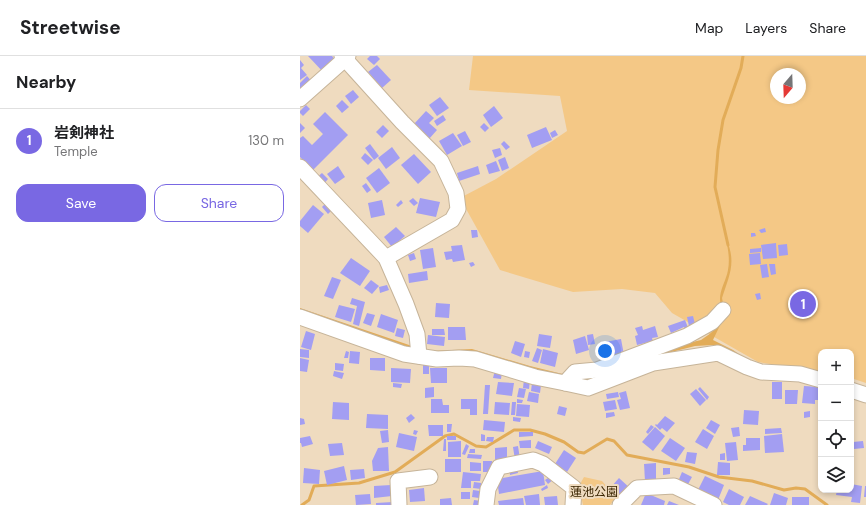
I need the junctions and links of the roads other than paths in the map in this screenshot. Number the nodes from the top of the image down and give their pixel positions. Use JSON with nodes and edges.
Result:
{"nodes":[{"id":1,"x":345,"y":57,"type":"edge"},
{"id":2,"x":300,"y":99,"type":"edge"},
{"id":3,"x":300,"y":167,"type":"edge"},
{"id":4,"x":386,"y":258,"type":"junction"},
{"id":5,"x":719,"y":314,"type":"dead end"},
{"id":6,"x":300,"y":317,"type":"edge"},
{"id":7,"x":419,"y":351,"type":"junction"},
{"id":8,"x":818,"y":379,"type":"edge"},
{"id":9,"x":568,"y":380,"type":"junction"},
{"id":10,"x":854,"y":391,"type":"edge"},
{"id":11,"x":866,"y":394,"type":"edge"},
{"id":12,"x":430,"y":477,"type":"dead end"},
{"id":13,"x":399,"y":505,"type":"edge"},
{"id":14,"x":486,"y":505,"type":"edge"},
{"id":15,"x":573,"y":505,"type":"edge"},
{"id":16,"x":620,"y":505,"type":"edge"},
{"id":17,"x":714,"y":505,"type":"edge"}],
"edges":[{"from":1,"to":2,"type":"street"},
{"from":1,"to":4,"type":"street"},
{"from":3,"to":4,"type":"street"},
{"from":4,"to":7,"type":"street"},
{"from":5,"to":9,"type":"street"},
{"from":6,"to":7,"type":"street"},
{"from":7,"to":9,"type":"street"},
{"from":8,"to":9,"type":"street"},
{"from":10,"to":11,"type":"street"},
{"from":12,"to":13,"type":"street"},
{"from":14,"to":15,"type":"street"},
{"from":16,"to":17,"type":"street"}]}
